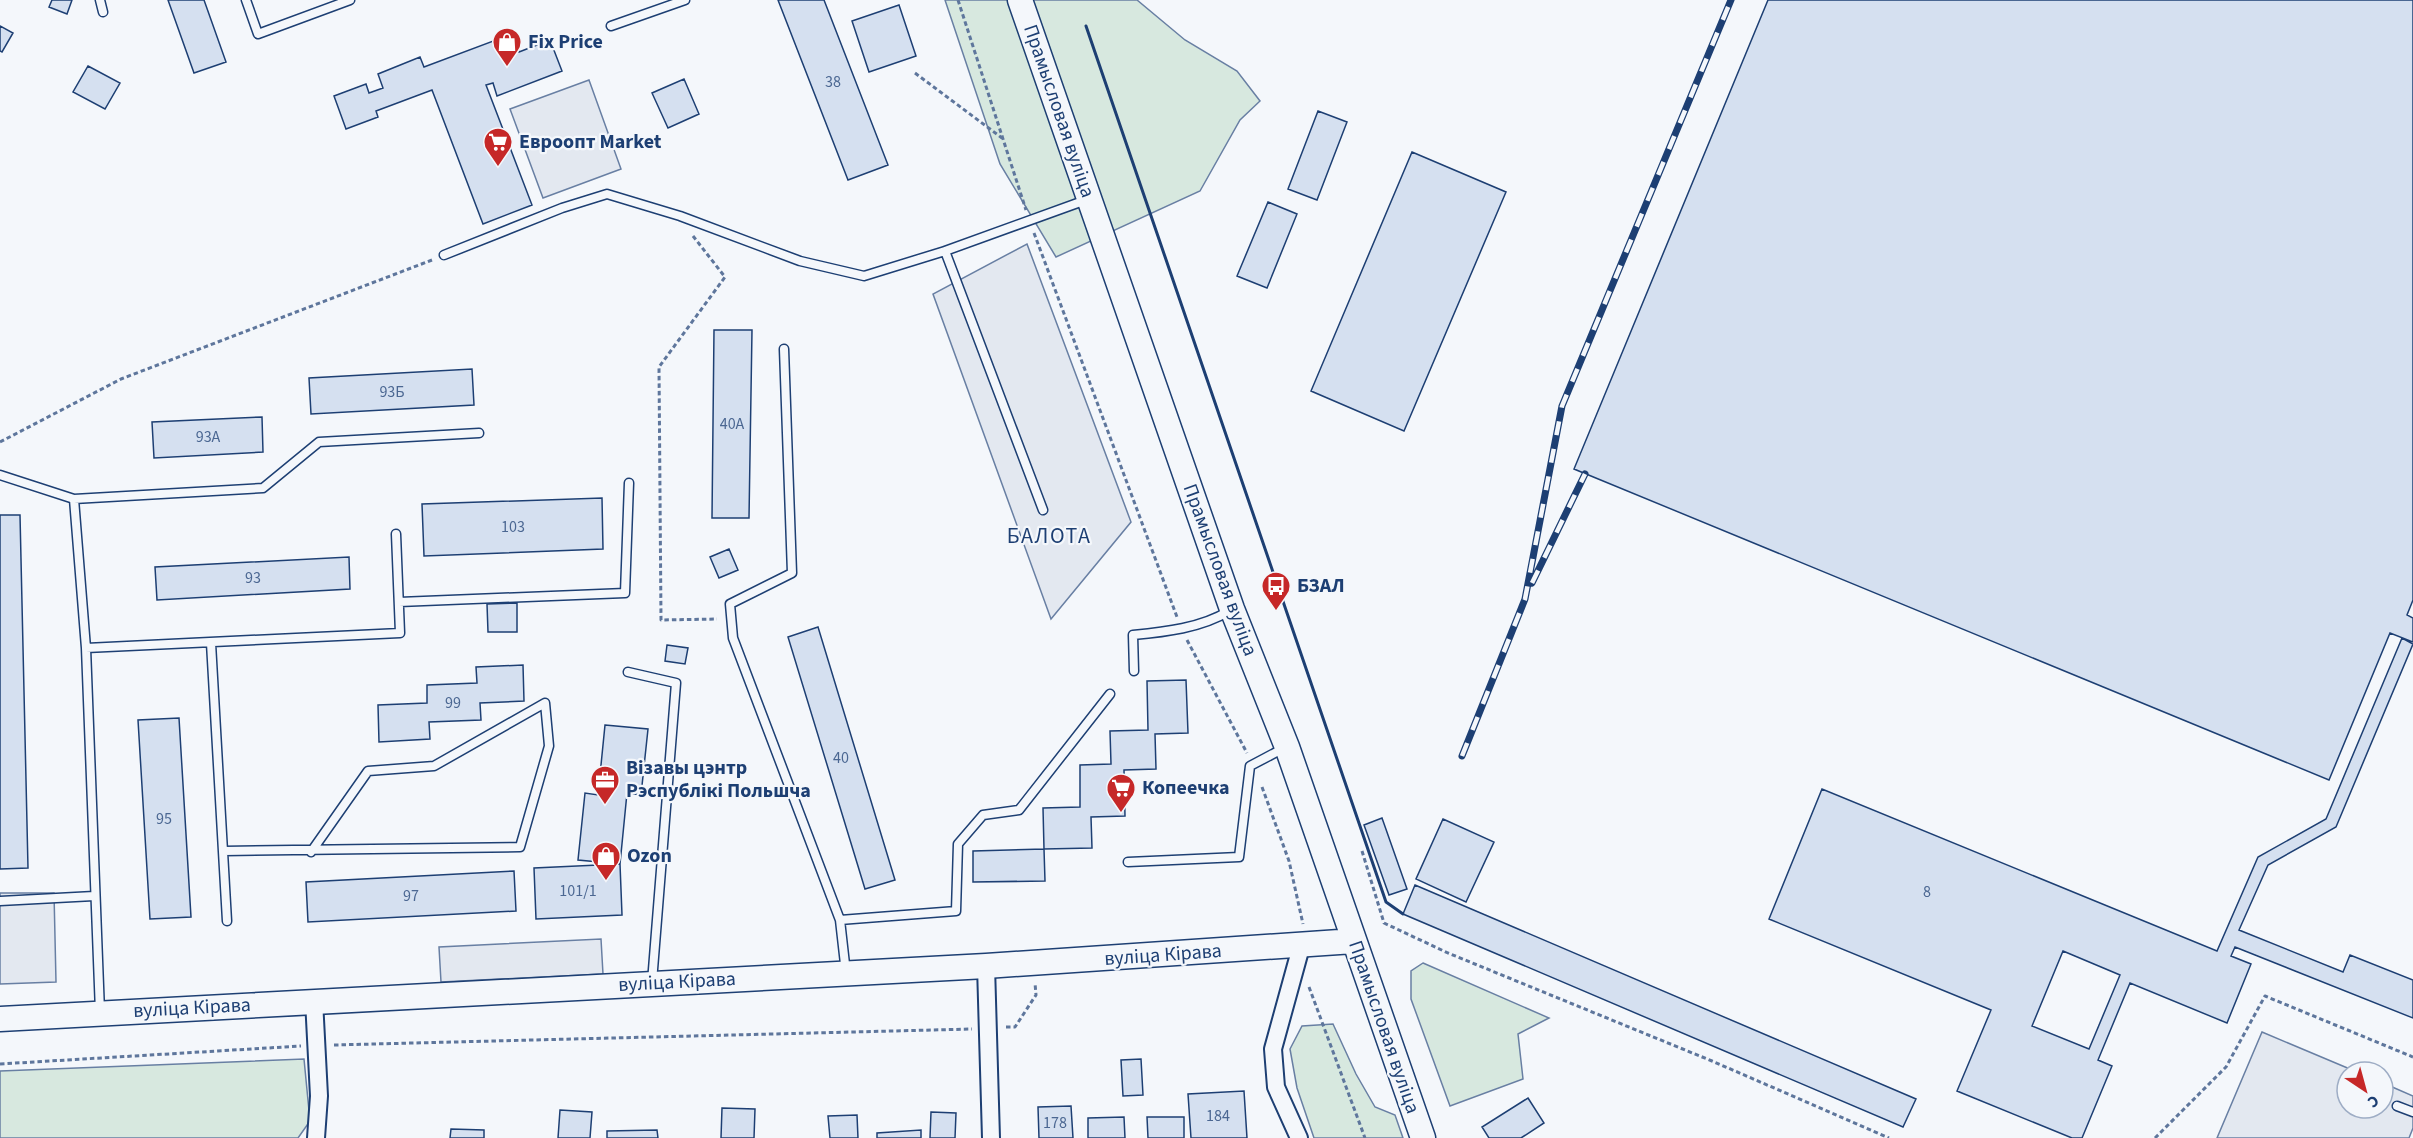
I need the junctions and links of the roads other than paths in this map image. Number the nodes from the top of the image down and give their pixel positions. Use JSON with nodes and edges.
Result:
{"nodes":[{"id":1,"x":100,"y":0,"type":"edge"},
{"id":2,"x":246,"y":0,"type":"edge"},
{"id":3,"x":350,"y":0,"type":"edge"},
{"id":4,"x":685,"y":0,"type":"edge"},
{"id":5,"x":1020,"y":0,"type":"edge"},
{"id":6,"x":103,"y":12,"type":"dead end"},
{"id":7,"x":611,"y":26,"type":"dead end"},
{"id":8,"x":1090,"y":199,"type":"junction"},
{"id":9,"x":945,"y":251,"type":"junction"},
{"id":10,"x":444,"y":255,"type":"road end"},
{"id":11,"x":784,"y":349,"type":"dead end"},
{"id":12,"x":479,"y":433,"type":"dead end"},
{"id":13,"x":0,"y":475,"type":"edge"},
{"id":14,"x":629,"y":483,"type":"dead end"},
{"id":15,"x":75,"y":498,"type":"junction"},
{"id":16,"x":1043,"y":510,"type":"dead end"},
{"id":17,"x":396,"y":534,"type":"dead end"},
{"id":18,"x":399,"y":602,"type":"junction"},
{"id":19,"x":1232,"y":609,"type":"junction"},
{"id":20,"x":211,"y":643,"type":"junction"},
{"id":21,"x":86,"y":648,"type":"junction"},
{"id":22,"x":1134,"y":671,"type":"dead end"},
{"id":23,"x":628,"y":672,"type":"dead end"},
{"id":24,"x":1110,"y":694,"type":"dead end"},
{"id":25,"x":1287,"y":747,"type":"junction"},
{"id":26,"x":224,"y":851,"type":"junction"},
{"id":27,"x":311,"y":852,"type":"junction"},
{"id":28,"x":1128,"y":862,"type":"dead end"},
{"id":29,"x":94,"y":896,"type":"junction"},
{"id":30,"x":0,"y":901,"type":"edge"},
{"id":31,"x":840,"y":920,"type":"junction"},
{"id":32,"x":227,"y":921,"type":"dead end"},
{"id":33,"x":1354,"y":942,"type":"junction"},
{"id":34,"x":1304,"y":946,"type":"junction"},
{"id":35,"x":986,"y":966,"type":"junction"},
{"id":36,"x":846,"y":973,"type":"junction"},
{"id":37,"x":652,"y":982,"type":"junction"},
{"id":38,"x":314,"y":1000,"type":"junction"},
{"id":39,"x":100,"y":1013,"type":"junction"},
{"id":40,"x":0,"y":1019,"type":"edge"},
{"id":41,"x":2397,"y":1106,"type":"dead end"},
{"id":42,"x":2413,"y":1112,"type":"edge"},
{"id":43,"x":316,"y":1138,"type":"edge"},
{"id":44,"x":991,"y":1138,"type":"edge"},
{"id":45,"x":1299,"y":1138,"type":"edge"},
{"id":46,"x":1424,"y":1138,"type":"edge"}],
"edges":[{"from":1,"to":6,"type":"lane"},
{"from":2,"to":3,"type":"lane"},
{"from":4,"to":7,"type":"lane"},
{"from":5,"to":8,"type":"main road","name":"Прамысловая вуліца"},
{"from":8,"to":9,"type":"lane"},
{"from":8,"to":19,"type":"main road","name":"Прамысловая вуліца"},
{"from":9,"to":10,"type":"lane"},
{"from":9,"to":16,"type":"lane"},
{"from":11,"to":31,"type":"lane"},
{"from":12,"to":15,"type":"lane"},
{"from":13,"to":15,"type":"lane"},
{"from":14,"to":18,"type":"lane"},
{"from":15,"to":21,"type":"lane"},
{"from":17,"to":18,"type":"lane"},
{"from":18,"to":20,"type":"lane"},
{"from":19,"to":22,"type":"lane"},
{"from":19,"to":25,"type":"main road","name":"Прамысловая вуліца"},
{"from":20,"to":21,"type":"lane"},
{"from":20,"to":26,"type":"lane"},
{"from":21,"to":29,"type":"lane"},
{"from":23,"to":37,"type":"lane"},
{"from":24,"to":31,"type":"lane"},
{"from":25,"to":28,"type":"lane"},
{"from":25,"to":33,"type":"main road","name":"Прамысловая вуліца"},
{"from":26,"to":27,"type":"lane"},
{"from":26,"to":32,"type":"lane"},
{"from":27,"to":27,"type":"lane"},
{"from":29,"to":30,"type":"lane"},
{"from":29,"to":39,"type":"lane"},
{"from":31,"to":36,"type":"lane"},
{"from":33,"to":34,"type":"main road","name":"вуліца Кірава"},
{"from":33,"to":46,"type":"main road","name":"Прамысловая вуліца"},
{"from":34,"to":35,"type":"main road","name":"вуліца Кірава"},
{"from":34,"to":45,"type":"street"},
{"from":35,"to":36,"type":"main road","name":"вуліца Кірава"},
{"from":35,"to":44,"type":"street"},
{"from":36,"to":37,"type":"main road","name":"вуліца Кірава"},
{"from":37,"to":38,"type":"main road","name":"вуліца Кірава"},
{"from":38,"to":39,"type":"main road","name":"вуліца Кірава"},
{"from":38,"to":43,"type":"street"},
{"from":39,"to":40,"type":"main road","name":"вуліца Кірава"},
{"from":41,"to":42,"type":"lane"}]}
